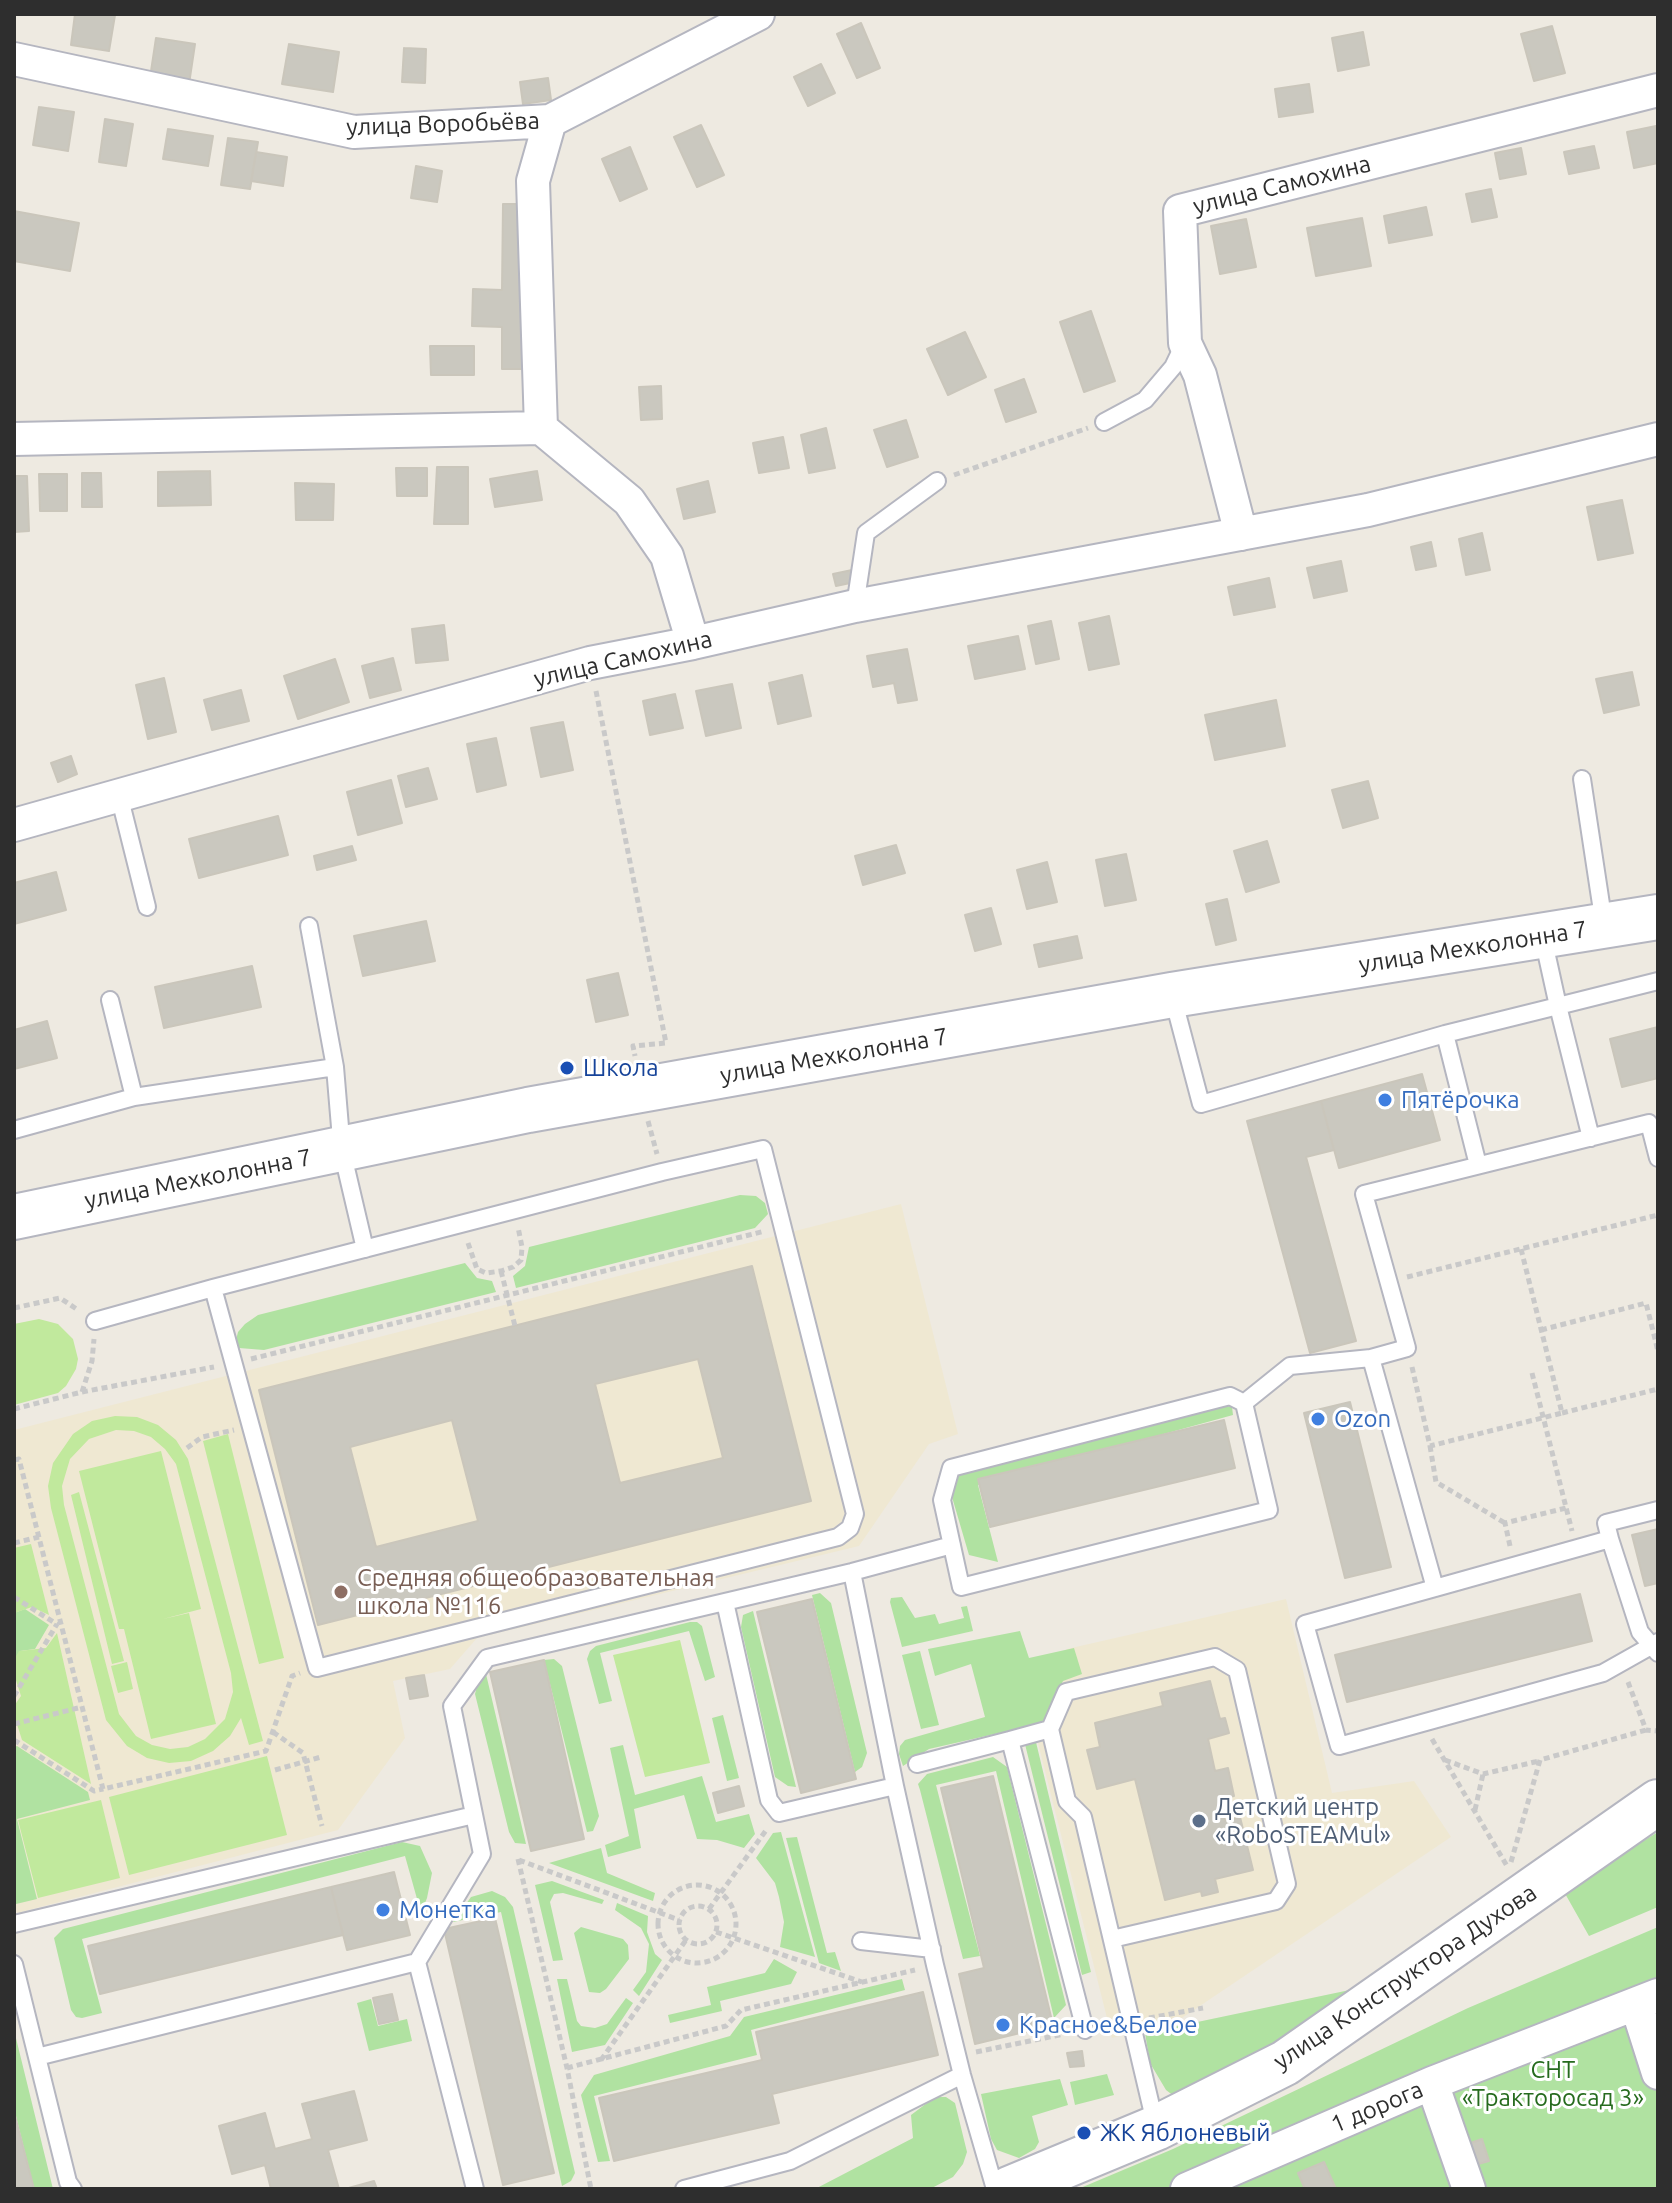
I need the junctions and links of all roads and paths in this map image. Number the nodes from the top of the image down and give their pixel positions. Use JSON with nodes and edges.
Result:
{"nodes":[{"id":1,"x":758,"y":14,"type":"edge"},
{"id":2,"x":14,"y":59,"type":"edge"},
{"id":3,"x":1658,"y":90,"type":"edge"},
{"id":4,"x":550,"y":121,"type":"junction"},
{"id":5,"x":1185,"y":343,"type":"junction"},
{"id":6,"x":1104,"y":422,"type":"joint"},
{"id":7,"x":541,"y":428,"type":"junction"},
{"id":8,"x":14,"y":439,"type":"edge"},
{"id":9,"x":1658,"y":439,"type":"edge"},
{"id":10,"x":937,"y":481,"type":"joint"},
{"id":11,"x":1241,"y":534,"type":"junction"},
{"id":12,"x":855,"y":606,"type":"junction"},
{"id":13,"x":693,"y":643,"type":"junction"},
{"id":14,"x":590,"y":663,"type":"junction"},
{"id":15,"x":1582,"y":779,"type":"dead end"},
{"id":16,"x":119,"y":795,"type":"junction"},
{"id":17,"x":14,"y":825,"type":"edge"},
{"id":18,"x":147,"y":907,"type":"dead end"},
{"id":19,"x":1658,"y":917,"type":"edge"},
{"id":20,"x":309,"y":926,"type":"dead end"},
{"id":21,"x":1604,"y":926,"type":"junction"},
{"id":22,"x":1543,"y":937,"type":"junction"},
{"id":23,"x":1658,"y":981,"type":"edge"},
{"id":24,"x":1172,"y":995,"type":"junction"},
{"id":25,"x":110,"y":1000,"type":"dead end"},
{"id":26,"x":1558,"y":1006,"type":"junction"},
{"id":27,"x":1445,"y":1034,"type":"junction"},
{"id":28,"x":335,"y":1067,"type":"junction"},
{"id":29,"x":637,"y":1068,"type":"dead end"},
{"id":30,"x":134,"y":1097,"type":"junction"},
{"id":31,"x":647,"y":1116,"type":"dead end"},
{"id":32,"x":14,"y":1130,"type":"edge"},
{"id":33,"x":1591,"y":1138,"type":"junction"},
{"id":34,"x":342,"y":1151,"type":"junction"},
{"id":35,"x":1658,"y":1158,"type":"edge"},
{"id":36,"x":1478,"y":1165,"type":"junction"},
{"id":37,"x":662,"y":1172,"type":"junction"},
{"id":38,"x":1658,"y":1215,"type":"edge"},
{"id":39,"x":14,"y":1217,"type":"edge"},
{"id":40,"x":782,"y":1227,"type":"junction"},
{"id":41,"x":522,"y":1247,"type":"dead end"},
{"id":42,"x":365,"y":1249,"type":"junction"},
{"id":43,"x":1521,"y":1249,"type":"junction"},
{"id":44,"x":472,"y":1257,"type":"dead end"},
{"id":45,"x":501,"y":1271,"type":"junction"},
{"id":46,"x":1389,"y":1282,"type":"junction"},
{"id":47,"x":213,"y":1288,"type":"junction"},
{"id":48,"x":507,"y":1295,"type":"junction"},
{"id":49,"x":14,"y":1308,"type":"edge"},
{"id":50,"x":95,"y":1321,"type":"junction"},
{"id":51,"x":515,"y":1326,"type":"dead end"},
{"id":52,"x":1541,"y":1330,"type":"junction"},
{"id":53,"x":1657,"y":1343,"type":"edge"},
{"id":54,"x":1407,"y":1348,"type":"junction"},
{"id":55,"x":1658,"y":1352,"type":"edge"},
{"id":56,"x":1371,"y":1358,"type":"junction"},
{"id":57,"x":233,"y":1364,"type":"junction"},
{"id":58,"x":1532,"y":1373,"type":"dead end"},
{"id":59,"x":1658,"y":1389,"type":"edge"},
{"id":60,"x":82,"y":1392,"type":"junction"},
{"id":61,"x":1244,"y":1403,"type":"junction"},
{"id":62,"x":14,"y":1409,"type":"edge"},
{"id":63,"x":1562,"y":1413,"type":"junction"},
{"id":64,"x":1544,"y":1418,"type":"junction"},
{"id":65,"x":250,"y":1427,"type":"junction"},
{"id":66,"x":1430,"y":1446,"type":"junction"},
{"id":67,"x":187,"y":1448,"type":"dead end"},
{"id":68,"x":14,"y":1460,"type":"edge"},
{"id":69,"x":1566,"y":1508,"type":"junction"},
{"id":70,"x":1658,"y":1510,"type":"edge"},
{"id":71,"x":1505,"y":1523,"type":"junction"},
{"id":72,"x":39,"y":1537,"type":"junction"},
{"id":73,"x":1610,"y":1539,"type":"junction"},
{"id":74,"x":14,"y":1543,"type":"edge"},
{"id":75,"x":952,"y":1545,"type":"junction"},
{"id":76,"x":1577,"y":1548,"type":"junction"},
{"id":77,"x":1515,"y":1565,"type":"junction"},
{"id":78,"x":852,"y":1572,"type":"junction"},
{"id":79,"x":1435,"y":1588,"type":"junction"},
{"id":80,"x":14,"y":1597,"type":"edge"},
{"id":81,"x":725,"y":1602,"type":"junction"},
{"id":82,"x":60,"y":1626,"type":"junction"},
{"id":83,"x":1655,"y":1646,"type":"edge"},
{"id":84,"x":1620,"y":1663,"type":"junction"},
{"id":85,"x":317,"y":1668,"type":"junction"},
{"id":86,"x":14,"y":1696,"type":"edge"},
{"id":87,"x":82,"y":1707,"type":"junction"},
{"id":88,"x":1422,"y":1723,"type":"junction"},
{"id":89,"x":14,"y":1724,"type":"edge"},
{"id":90,"x":1050,"y":1729,"type":"junction"},
{"id":91,"x":1646,"y":1730,"type":"junction"},
{"id":92,"x":1658,"y":1731,"type":"edge"},
{"id":93,"x":273,"y":1732,"type":"junction"},
{"id":94,"x":14,"y":1740,"type":"edge"},
{"id":95,"x":1010,"y":1740,"type":"junction"},
{"id":96,"x":321,"y":1757,"type":"dead end"},
{"id":97,"x":1443,"y":1759,"type":"junction"},
{"id":98,"x":1540,"y":1760,"type":"junction"},
{"id":99,"x":306,"y":1762,"type":"junction"},
{"id":100,"x":917,"y":1764,"type":"dead end"},
{"id":101,"x":275,"y":1770,"type":"dead end"},
{"id":102,"x":1483,"y":1774,"type":"junction"},
{"id":103,"x":895,"y":1786,"type":"junction"},
{"id":104,"x":103,"y":1789,"type":"junction"},
{"id":105,"x":1658,"y":1802,"type":"edge"},
{"id":106,"x":1474,"y":1811,"type":"junction"},
{"id":107,"x":779,"y":1813,"type":"junction"},
{"id":108,"x":474,"y":1815,"type":"junction"},
{"id":109,"x":322,"y":1826,"type":"dead end"},
{"id":110,"x":720,"y":1894,"type":"junction"},
{"id":111,"x":709,"y":1909,"type":"junction"},
{"id":112,"x":660,"y":1912,"type":"junction"},
{"id":113,"x":679,"y":1920,"type":"junction"},
{"id":114,"x":14,"y":1924,"type":"edge"},
{"id":115,"x":716,"y":1932,"type":"junction"},
{"id":116,"x":733,"y":1938,"type":"junction"},
{"id":117,"x":1112,"y":1939,"type":"junction"},
{"id":118,"x":686,"y":1940,"type":"junction"},
{"id":119,"x":861,"y":1941,"type":"dead end"},
{"id":120,"x":675,"y":1956,"type":"junction"},
{"id":121,"x":934,"y":1957,"type":"junction"},
{"id":122,"x":417,"y":1962,"type":"junction"},
{"id":123,"x":14,"y":1964,"type":"edge"},
{"id":124,"x":865,"y":1983,"type":"junction"},
{"id":125,"x":18,"y":1998,"type":"edge"},
{"id":126,"x":1647,"y":2000,"type":"edge"},
{"id":127,"x":1085,"y":2030,"type":"joint"},
{"id":128,"x":971,"y":2053,"type":"dead end"},
{"id":129,"x":37,"y":2057,"type":"junction"},
{"id":130,"x":601,"y":2060,"type":"junction"},
{"id":131,"x":567,"y":2068,"type":"junction"},
{"id":132,"x":1658,"y":2073,"type":"edge"},
{"id":133,"x":962,"y":2075,"type":"junction"},
{"id":134,"x":1432,"y":2083,"type":"junction"},
{"id":135,"x":1156,"y":2128,"type":"junction"},
{"id":136,"x":1245,"y":2177,"type":"edge"},
{"id":137,"x":73,"y":2189,"type":"edge"},
{"id":138,"x":475,"y":2189,"type":"edge"},
{"id":139,"x":591,"y":2189,"type":"edge"},
{"id":140,"x":684,"y":2189,"type":"edge"},
{"id":141,"x":995,"y":2189,"type":"edge"},
{"id":142,"x":1009,"y":2189,"type":"edge"},
{"id":143,"x":1187,"y":2189,"type":"edge"},
{"id":144,"x":1469,"y":2189,"type":"edge"}],
"edges":[{"from":1,"to":4,"type":"street","name":"улица Воробьёва"},
{"from":2,"to":4,"type":"street","name":"улица Воробьёва"},
{"from":3,"to":5,"type":"street","name":"улица Самохина"},
{"from":4,"to":7,"type":"street"},
{"from":5,"to":6,"type":"lane"},
{"from":5,"to":11,"type":"street","name":"улица Самохина"},
{"from":6,"to":10,"type":"path"},
{"from":7,"to":8,"type":"street"},
{"from":7,"to":13,"type":"street"},
{"from":9,"to":11,"type":"street","name":"улица Самохина"},
{"from":10,"to":12,"type":"lane"},
{"from":11,"to":12,"type":"street","name":"улица Самохина"},
{"from":12,"to":13,"type":"street","name":"улица Самохина"},
{"from":13,"to":14,"type":"street","name":"улица Самохина"},
{"from":14,"to":16,"type":"street","name":"улица Самохина"},
{"from":14,"to":29,"type":"path"},
{"from":15,"to":21,"type":"lane"},
{"from":16,"to":17,"type":"street","name":"улица Самохина"},
{"from":16,"to":18,"type":"lane"},
{"from":19,"to":21,"type":"street","name":"улица Мехколонна 7"},
{"from":20,"to":28,"type":"lane"},
{"from":21,"to":22,"type":"street","name":"улица Мехколонна 7"},
{"from":22,"to":24,"type":"street","name":"улица Мехколонна 7"},
{"from":22,"to":26,"type":"lane"},
{"from":23,"to":26,"type":"lane"},
{"from":24,"to":27,"type":"lane"},
{"from":24,"to":34,"type":"street","name":"улица Мехколонна 7"},
{"from":25,"to":30,"type":"lane"},
{"from":26,"to":27,"type":"lane"},
{"from":26,"to":33,"type":"lane"},
{"from":27,"to":36,"type":"lane"},
{"from":28,"to":30,"type":"lane"},
{"from":28,"to":34,"type":"lane"},
{"from":30,"to":32,"type":"lane"},
{"from":31,"to":37,"type":"path"},
{"from":33,"to":35,"type":"lane"},
{"from":33,"to":36,"type":"lane"},
{"from":34,"to":39,"type":"street","name":"улица Мехколонна 7"},
{"from":34,"to":42,"type":"lane"},
{"from":36,"to":46,"type":"lane"},
{"from":37,"to":40,"type":"lane"},
{"from":37,"to":42,"type":"lane"},
{"from":38,"to":43,"type":"path"},
{"from":40,"to":48,"type":"path"},
{"from":40,"to":85,"type":"lane"},
{"from":41,"to":45,"type":"path"},
{"from":42,"to":47,"type":"lane"},
{"from":43,"to":46,"type":"path"},
{"from":43,"to":52,"type":"path"},
{"from":44,"to":45,"type":"path"},
{"from":45,"to":48,"type":"path"},
{"from":46,"to":54,"type":"lane"},
{"from":47,"to":50,"type":"lane"},
{"from":47,"to":57,"type":"lane"},
{"from":48,"to":51,"type":"path"},
{"from":48,"to":57,"type":"path"},
{"from":49,"to":50,"type":"path"},
{"from":50,"to":60,"type":"path"},
{"from":52,"to":53,"type":"path"},
{"from":52,"to":63,"type":"path"},
{"from":53,"to":55,"type":"path"},
{"from":54,"to":56,"type":"lane"},
{"from":54,"to":66,"type":"path"},
{"from":56,"to":61,"type":"lane"},
{"from":56,"to":79,"type":"lane"},
{"from":57,"to":60,"type":"path"},
{"from":57,"to":65,"type":"lane"},
{"from":58,"to":64,"type":"path"},
{"from":59,"to":63,"type":"path"},
{"from":60,"to":62,"type":"path"},
{"from":61,"to":75,"type":"lane"},
{"from":61,"to":75,"type":"lane"},
{"from":63,"to":64,"type":"path"},
{"from":64,"to":66,"type":"path"},
{"from":64,"to":69,"type":"path"},
{"from":65,"to":67,"type":"path"},
{"from":65,"to":85,"type":"lane"},
{"from":66,"to":71,"type":"path"},
{"from":68,"to":72,"type":"path"},
{"from":69,"to":71,"type":"path"},
{"from":69,"to":76,"type":"path"},
{"from":70,"to":73,"type":"lane"},
{"from":71,"to":77,"type":"path"},
{"from":72,"to":74,"type":"path"},
{"from":72,"to":82,"type":"path"},
{"from":73,"to":76,"type":"lane"},
{"from":73,"to":83,"type":"lane"},
{"from":75,"to":78,"type":"lane"},
{"from":76,"to":77,"type":"lane"},
{"from":77,"to":79,"type":"lane"},
{"from":78,"to":81,"type":"lane"},
{"from":78,"to":103,"type":"lane"},
{"from":79,"to":88,"type":"lane"},
{"from":80,"to":82,"type":"path"},
{"from":81,"to":107,"type":"lane"},
{"from":81,"to":108,"type":"lane"},
{"from":82,"to":86,"type":"path"},
{"from":82,"to":87,"type":"path"},
{"from":83,"to":84,"type":"lane"},
{"from":84,"to":88,"type":"lane"},
{"from":84,"to":91,"type":"path"},
{"from":85,"to":93,"type":"path"},
{"from":87,"to":89,"type":"path"},
{"from":87,"to":104,"type":"path"},
{"from":88,"to":97,"type":"path"},
{"from":90,"to":95,"type":"lane"},
{"from":90,"to":117,"type":"lane"},
{"from":90,"to":117,"type":"lane"},
{"from":91,"to":92,"type":"path"},
{"from":91,"to":98,"type":"path"},
{"from":93,"to":99,"type":"path"},
{"from":93,"to":104,"type":"path"},
{"from":94,"to":104,"type":"path"},
{"from":95,"to":100,"type":"lane"},
{"from":95,"to":127,"type":"lane"},
{"from":96,"to":99,"type":"path"},
{"from":97,"to":102,"type":"path"},
{"from":97,"to":106,"type":"path"},
{"from":98,"to":102,"type":"path"},
{"from":98,"to":106,"type":"path"},
{"from":99,"to":101,"type":"path"},
{"from":99,"to":109,"type":"path"},
{"from":102,"to":106,"type":"path"},
{"from":103,"to":107,"type":"lane"},
{"from":103,"to":121,"type":"lane"},
{"from":105,"to":135,"type":"street","name":"улица Конструктора Духова"},
{"from":107,"to":110,"type":"path"},
{"from":108,"to":114,"type":"lane"},
{"from":108,"to":122,"type":"lane"},
{"from":110,"to":111,"type":"path"},
{"from":110,"to":112,"type":"path"},
{"from":110,"to":116,"type":"path"},
{"from":111,"to":113,"type":"path"},
{"from":111,"to":115,"type":"path"},
{"from":112,"to":113,"type":"path"},
{"from":112,"to":120,"type":"path"},
{"from":112,"to":131,"type":"path"},
{"from":113,"to":118,"type":"path"},
{"from":115,"to":116,"type":"path"},
{"from":115,"to":118,"type":"path"},
{"from":116,"to":120,"type":"path"},
{"from":116,"to":124,"type":"path"},
{"from":117,"to":135,"type":"lane"},
{"from":118,"to":120,"type":"path"},
{"from":119,"to":121,"type":"lane"},
{"from":120,"to":130,"type":"path"},
{"from":121,"to":124,"type":"path"},
{"from":121,"to":133,"type":"lane"},
{"from":122,"to":129,"type":"lane"},
{"from":122,"to":138,"type":"lane"},
{"from":123,"to":125,"type":"lane"},
{"from":124,"to":130,"type":"path"},
{"from":125,"to":129,"type":"lane"},
{"from":126,"to":132,"type":"street"},
{"from":126,"to":134,"type":"street","name":"1 дорога"},
{"from":127,"to":128,"type":"path"},
{"from":129,"to":137,"type":"lane"},
{"from":130,"to":131,"type":"path"},
{"from":131,"to":139,"type":"path"},
{"from":133,"to":140,"type":"lane"},
{"from":133,"to":141,"type":"lane"},
{"from":134,"to":136,"type":"street","name":"1 дорога"},
{"from":134,"to":144,"type":"street"},
{"from":135,"to":142,"type":"street","name":"улица Конструктора Духова"},
{"from":136,"to":143,"type":"street","name":"1 дорога"}]}
